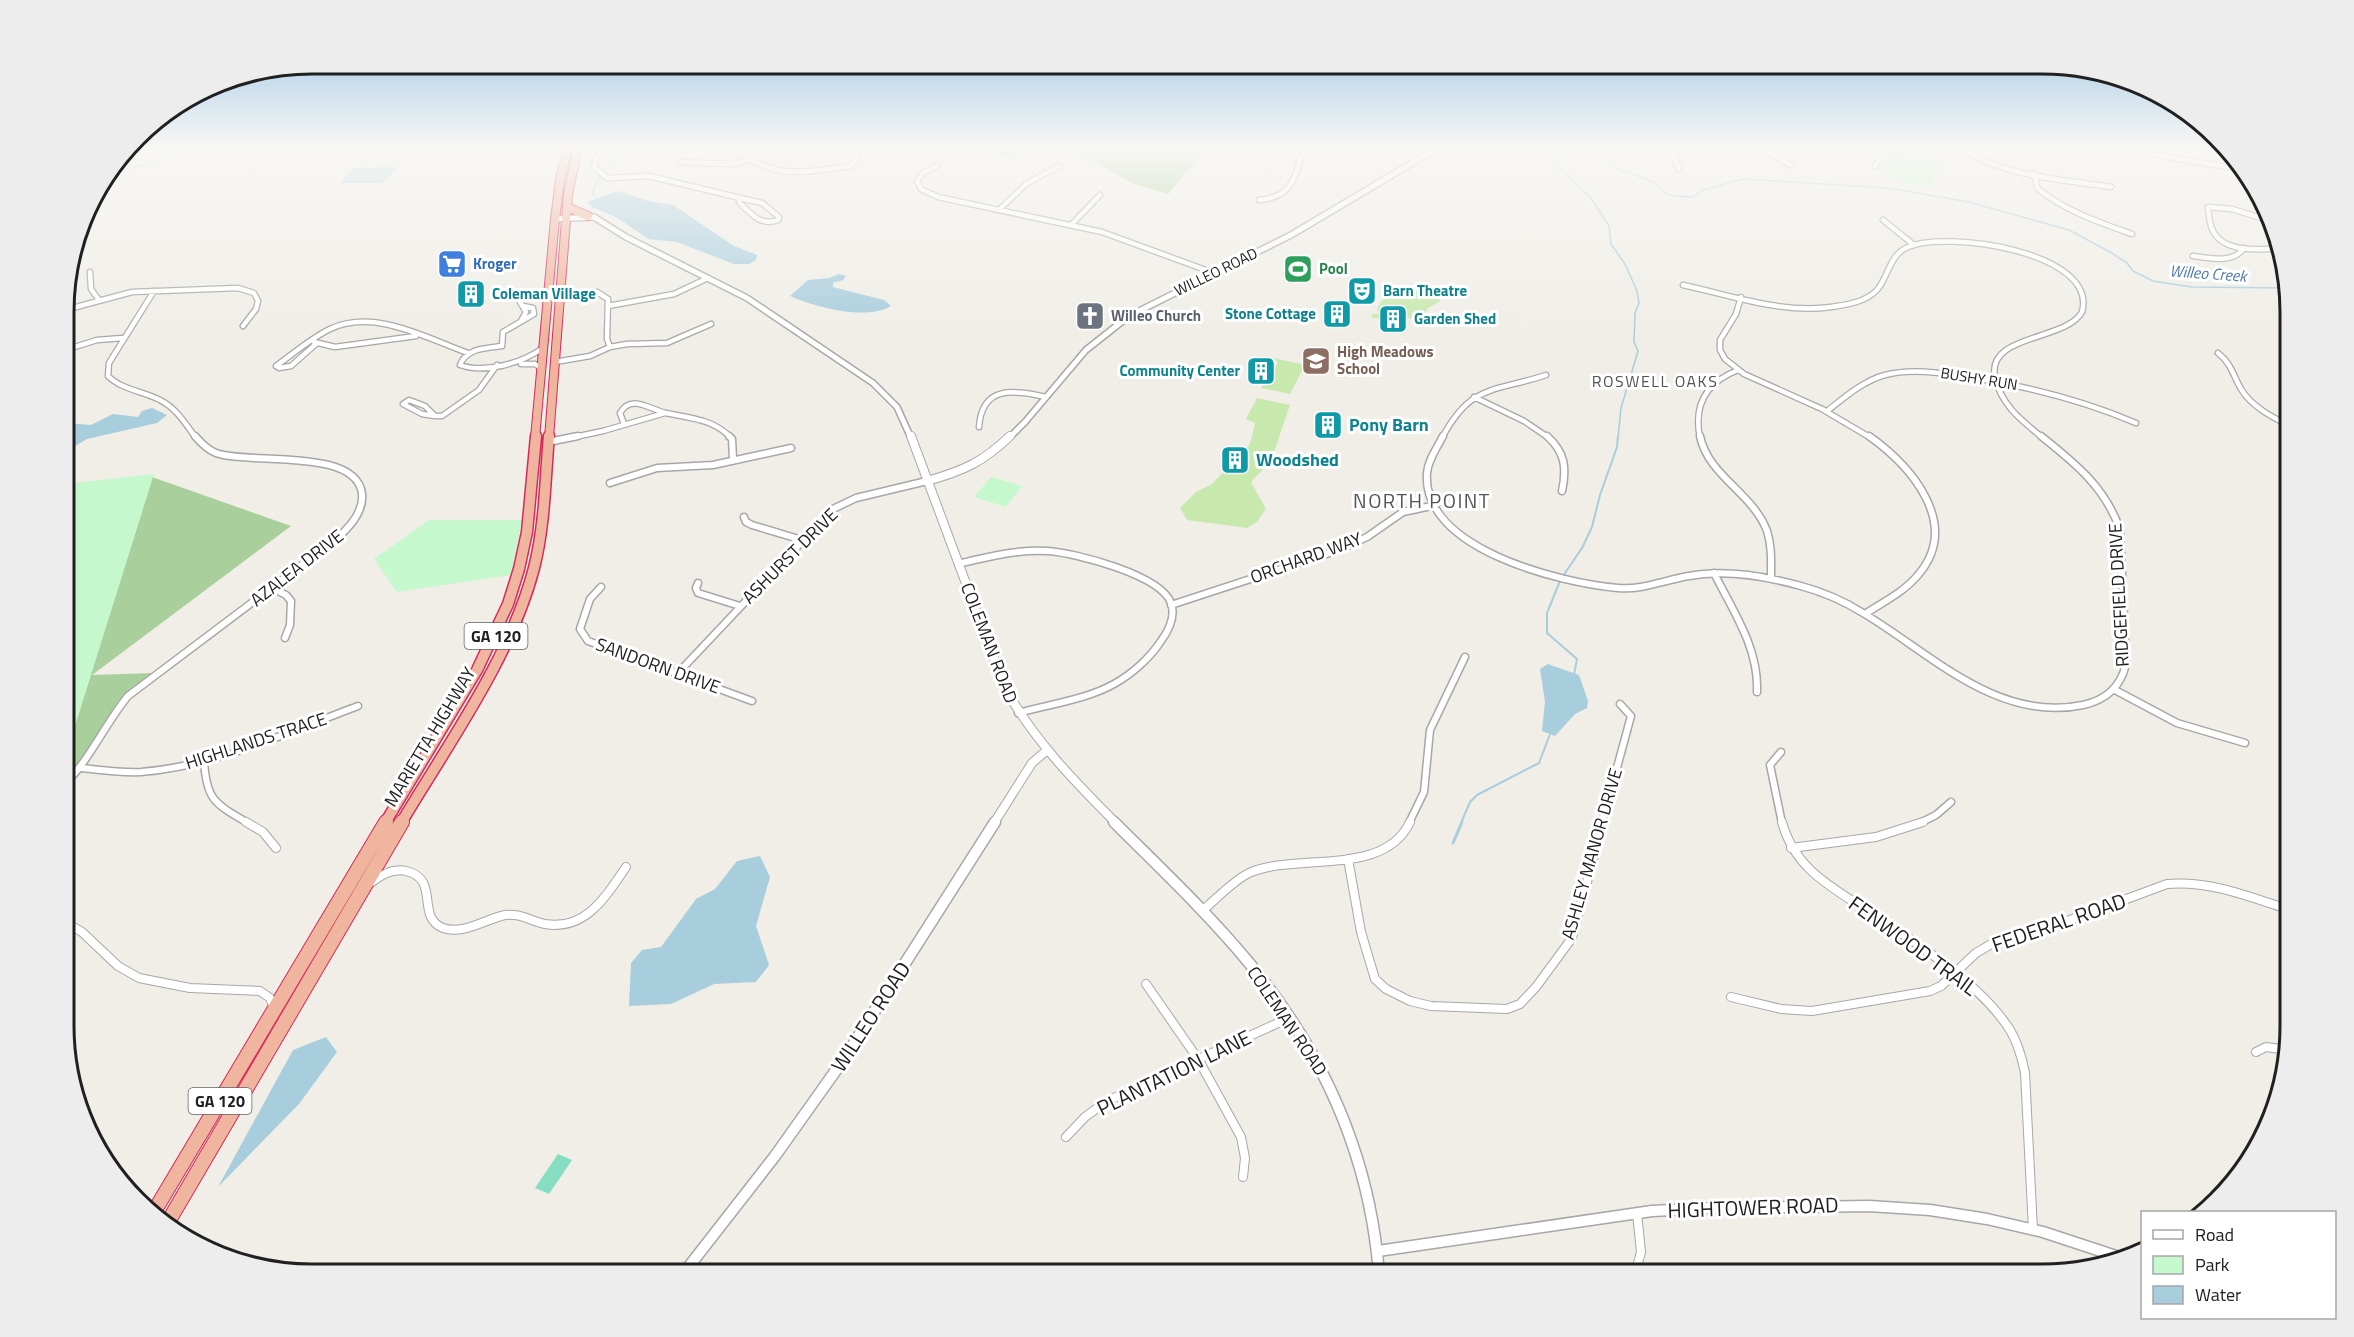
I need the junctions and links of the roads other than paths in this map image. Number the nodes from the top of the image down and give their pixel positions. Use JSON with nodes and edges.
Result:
{"nodes":[{"id":1,"x":556,"y":209,"type":"edge"},
{"id":2,"x":567,"y":209,"type":"edge"},
{"id":3,"x":572,"y":209,"type":"edge"},
{"id":4,"x":748,"y":209,"type":"edge"},
{"id":5,"x":771,"y":209,"type":"edge"},
{"id":6,"x":1002,"y":209,"type":"edge"},
{"id":7,"x":1086,"y":209,"type":"edge"},
{"id":8,"x":1334,"y":209,"type":"edge"},
{"id":9,"x":2070,"y":209,"type":"edge"},
{"id":10,"x":2208,"y":209,"type":"edge"},
{"id":11,"x":2226,"y":209,"type":"edge"},
{"id":12,"x":584,"y":216,"type":"junction"},
{"id":13,"x":2261,"y":218,"type":"dead end"},
{"id":14,"x":555,"y":219,"type":"junction"},
{"id":15,"x":1883,"y":220,"type":"dead end"},
{"id":16,"x":566,"y":222,"type":"junction"},
{"id":17,"x":1071,"y":225,"type":"junction"},
{"id":18,"x":2132,"y":234,"type":"dead end"},
{"id":19,"x":1914,"y":245,"type":"junction"},
{"id":20,"x":2244,"y":248,"type":"junction"},
{"id":21,"x":2271,"y":248,"type":"edge"},
{"id":22,"x":2193,"y":256,"type":"dead end"},
{"id":23,"x":90,"y":272,"type":"dead end"},
{"id":24,"x":1214,"y":273,"type":"junction"},
{"id":25,"x":708,"y":278,"type":"junction"},
{"id":26,"x":1683,"y":285,"type":"dead end"},
{"id":27,"x":154,"y":291,"type":"junction"},
{"id":28,"x":597,"y":292,"type":"dead end"},
{"id":29,"x":1741,"y":297,"type":"junction"},
{"id":30,"x":99,"y":300,"type":"junction"},
{"id":31,"x":608,"y":306,"type":"junction"},
{"id":32,"x":74,"y":307,"type":"edge"},
{"id":33,"x":521,"y":322,"type":"junction"},
{"id":34,"x":711,"y":324,"type":"dead end"},
{"id":35,"x":243,"y":326,"type":"dead end"},
{"id":36,"x":420,"y":336,"type":"junction"},
{"id":37,"x":123,"y":338,"type":"junction"},
{"id":38,"x":315,"y":342,"type":"junction"},
{"id":39,"x":74,"y":347,"type":"edge"},
{"id":40,"x":610,"y":347,"type":"junction"},
{"id":41,"x":544,"y":348,"type":"junction"},
{"id":42,"x":468,"y":352,"type":"junction"},
{"id":43,"x":2218,"y":352,"type":"dead end"},
{"id":44,"x":497,"y":365,"type":"junction"},
{"id":45,"x":548,"y":366,"type":"junction"},
{"id":46,"x":1738,"y":370,"type":"junction"},
{"id":47,"x":1546,"y":375,"type":"dead end"},
{"id":48,"x":1995,"y":381,"type":"junction"},
{"id":49,"x":1046,"y":397,"type":"junction"},
{"id":50,"x":1474,"y":397,"type":"junction"},
{"id":51,"x":1827,"y":411,"type":"junction"},
{"id":52,"x":665,"y":413,"type":"junction"},
{"id":53,"x":435,"y":417,"type":"junction"},
{"id":54,"x":2280,"y":420,"type":"edge"},
{"id":55,"x":2136,"y":423,"type":"dead end"},
{"id":56,"x":624,"y":424,"type":"junction"},
{"id":57,"x":979,"y":427,"type":"dead end"},
{"id":58,"x":548,"y":442,"type":"junction"},
{"id":59,"x":791,"y":448,"type":"dead end"},
{"id":60,"x":733,"y":459,"type":"junction"},
{"id":61,"x":927,"y":481,"type":"junction"},
{"id":62,"x":610,"y":483,"type":"dead end"},
{"id":63,"x":1562,"y":491,"type":"dead end"},
{"id":64,"x":1436,"y":505,"type":"junction"},
{"id":65,"x":744,"y":517,"type":"dead end"},
{"id":66,"x":802,"y":540,"type":"junction"},
{"id":67,"x":958,"y":564,"type":"junction"},
{"id":68,"x":1714,"y":573,"type":"junction"},
{"id":69,"x":1771,"y":578,"type":"junction"},
{"id":70,"x":698,"y":583,"type":"dead end"},
{"id":71,"x":602,"y":587,"type":"dead end"},
{"id":72,"x":272,"y":588,"type":"junction"},
{"id":73,"x":1171,"y":605,"type":"junction"},
{"id":74,"x":740,"y":606,"type":"junction"},
{"id":75,"x":1865,"y":614,"type":"junction"},
{"id":76,"x":285,"y":638,"type":"dead end"},
{"id":77,"x":1465,"y":657,"type":"dead end"},
{"id":78,"x":678,"y":673,"type":"junction"},
{"id":79,"x":2115,"y":690,"type":"junction"},
{"id":80,"x":1756,"y":692,"type":"dead end"},
{"id":81,"x":752,"y":701,"type":"dead end"},
{"id":82,"x":1620,"y":704,"type":"dead end"},
{"id":83,"x":358,"y":706,"type":"dead end"},
{"id":84,"x":1017,"y":713,"type":"junction"},
{"id":85,"x":2246,"y":743,"type":"dead end"},
{"id":86,"x":1046,"y":751,"type":"junction"},
{"id":87,"x":1781,"y":752,"type":"dead end"},
{"id":88,"x":204,"y":760,"type":"junction"},
{"id":89,"x":81,"y":768,"type":"junction"},
{"id":90,"x":74,"y":775,"type":"edge"},
{"id":91,"x":1951,"y":802,"type":"dead end"},
{"id":92,"x":276,"y":848,"type":"dead end"},
{"id":93,"x":1791,"y":848,"type":"junction"},
{"id":94,"x":381,"y":859,"type":"junction"},
{"id":95,"x":1348,"y":859,"type":"junction"},
{"id":96,"x":626,"y":867,"type":"dead end"},
{"id":97,"x":393,"y":870,"type":"junction"},
{"id":98,"x":363,"y":890,"type":"junction"},
{"id":99,"x":2280,"y":907,"type":"edge"},
{"id":100,"x":1202,"y":912,"type":"junction"},
{"id":101,"x":74,"y":928,"type":"edge"},
{"id":102,"x":1955,"y":974,"type":"junction"},
{"id":103,"x":1146,"y":984,"type":"dead end"},
{"id":104,"x":1731,"y":997,"type":"dead end"},
{"id":105,"x":274,"y":1011,"type":"junction"},
{"id":106,"x":1289,"y":1018,"type":"junction"},
{"id":107,"x":2279,"y":1049,"type":"edge"},
{"id":108,"x":2256,"y":1052,"type":"dead end"},
{"id":109,"x":1198,"y":1059,"type":"junction"},
{"id":110,"x":1066,"y":1137,"type":"dead end"},
{"id":111,"x":1243,"y":1177,"type":"dead end"},
{"id":112,"x":157,"y":1206,"type":"edge"},
{"id":113,"x":1637,"y":1213,"type":"junction"},
{"id":114,"x":171,"y":1217,"type":"edge"},
{"id":115,"x":2033,"y":1230,"type":"junction"},
{"id":116,"x":1378,"y":1251,"type":"junction"},
{"id":117,"x":2109,"y":1254,"type":"edge"},
{"id":118,"x":691,"y":1264,"type":"edge"},
{"id":119,"x":1379,"y":1264,"type":"edge"},
{"id":120,"x":1640,"y":1264,"type":"edge"}],
"edges":[{"from":1,"to":14,"type":"highway","name":"MARIETTA HIGHWAY","number":"GA 120"},
{"from":2,"to":16,"type":"highway","name":"MARIETTA HIGHWAY","number":"GA 120"},
{"from":3,"to":12,"type":"highway"},
{"from":4,"to":5,"type":"street"},
{"from":6,"to":17,"type":"street"},
{"from":7,"to":17,"type":"street"},
{"from":8,"to":24,"type":"street","name":"WILLEO ROAD"},
{"from":9,"to":18,"type":"street"},
{"from":10,"to":20,"type":"street"},
{"from":11,"to":13,"type":"street"},
{"from":12,"to":16,"type":"highway"},
{"from":12,"to":25,"type":"street","name":"COLEMAN ROAD"},
{"from":14,"to":16,"type":"street"},
{"from":14,"to":41,"type":"highway","name":"MARIETTA HIGHWAY","number":"GA 120"},
{"from":15,"to":19,"type":"street"},
{"from":16,"to":45,"type":"highway","name":"MARIETTA HIGHWAY","number":"GA 120"},
{"from":17,"to":24,"type":"street"},
{"from":19,"to":29,"type":"street"},
{"from":19,"to":48,"type":"street"},
{"from":20,"to":21,"type":"street"},
{"from":20,"to":22,"type":"street"},
{"from":23,"to":30,"type":"street"},
{"from":24,"to":49,"type":"street","name":"WILLEO ROAD"},
{"from":25,"to":31,"type":"street"},
{"from":25,"to":61,"type":"street","name":"COLEMAN ROAD"},
{"from":26,"to":29,"type":"street"},
{"from":27,"to":30,"type":"street"},
{"from":27,"to":35,"type":"street"},
{"from":27,"to":37,"type":"street","name":"AZALEA DRIVE"},
{"from":28,"to":31,"type":"street"},
{"from":29,"to":46,"type":"street"},
{"from":30,"to":32,"type":"street"},
{"from":31,"to":40,"type":"street"},
{"from":33,"to":33,"type":"street"},
{"from":33,"to":42,"type":"street"},
{"from":34,"to":40,"type":"street"},
{"from":36,"to":38,"type":"street"},
{"from":36,"to":38,"type":"street"},
{"from":36,"to":42,"type":"street"},
{"from":37,"to":39,"type":"street"},
{"from":37,"to":72,"type":"street","name":"AZALEA DRIVE"},
{"from":38,"to":38,"type":"street"},
{"from":40,"to":45,"type":"street"},
{"from":41,"to":44,"type":"street"},
{"from":41,"to":45,"type":"highway","name":"MARIETTA HIGHWAY","number":"GA 120"},
{"from":42,"to":44,"type":"street"},
{"from":43,"to":54,"type":"street"},
{"from":44,"to":45,"type":"street"},
{"from":44,"to":53,"type":"street"},
{"from":45,"to":58,"type":"highway","name":"MARIETTA HIGHWAY","number":"GA 120"},
{"from":45,"to":105,"type":"highway","name":"MARIETTA HIGHWAY","number":"GA 120"},
{"from":46,"to":51,"type":"street"},
{"from":46,"to":69,"type":"street"},
{"from":47,"to":50,"type":"street","name":"RIDGEFIELD DRIVE"},
{"from":48,"to":51,"type":"street","name":"BUSHY RUN"},
{"from":48,"to":55,"type":"street","name":"BUSHY RUN"},
{"from":48,"to":79,"type":"street","name":"RIDGEFIELD DRIVE"},
{"from":49,"to":57,"type":"street"},
{"from":49,"to":61,"type":"street","name":"WILLEO ROAD"},
{"from":50,"to":63,"type":"street"},
{"from":50,"to":64,"type":"street","name":"RIDGEFIELD DRIVE"},
{"from":51,"to":75,"type":"street"},
{"from":52,"to":56,"type":"street"},
{"from":52,"to":56,"type":"street"},
{"from":52,"to":60,"type":"street"},
{"from":53,"to":53,"type":"street"},
{"from":56,"to":58,"type":"street"},
{"from":58,"to":94,"type":"highway","name":"MARIETTA HIGHWAY","number":"GA 120"},
{"from":59,"to":60,"type":"street"},
{"from":60,"to":62,"type":"street"},
{"from":61,"to":66,"type":"street","name":"ASHURST DRIVE"},
{"from":61,"to":67,"type":"street","name":"COLEMAN ROAD"},
{"from":64,"to":68,"type":"street","name":"RIDGEFIELD DRIVE"},
{"from":64,"to":73,"type":"street","name":"ORCHARD WAY"},
{"from":65,"to":66,"type":"street"},
{"from":66,"to":74,"type":"street","name":"ASHURST DRIVE"},
{"from":67,"to":73,"type":"street"},
{"from":67,"to":84,"type":"street","name":"COLEMAN ROAD"},
{"from":68,"to":69,"type":"street","name":"RIDGEFIELD DRIVE"},
{"from":68,"to":80,"type":"street"},
{"from":69,"to":75,"type":"street","name":"RIDGEFIELD DRIVE"},
{"from":70,"to":74,"type":"street"},
{"from":71,"to":78,"type":"street","name":"SANDORN DRIVE"},
{"from":72,"to":76,"type":"street"},
{"from":72,"to":89,"type":"street","name":"AZALEA DRIVE"},
{"from":73,"to":84,"type":"street"},
{"from":74,"to":78,"type":"street","name":"ASHURST DRIVE"},
{"from":75,"to":79,"type":"street","name":"RIDGEFIELD DRIVE"},
{"from":77,"to":95,"type":"street"},
{"from":78,"to":81,"type":"street","name":"SANDORN DRIVE"},
{"from":79,"to":85,"type":"street"},
{"from":82,"to":95,"type":"street","name":"ASHLEY MANOR DRIVE"},
{"from":83,"to":88,"type":"street","name":"HIGHLANDS TRACE"},
{"from":84,"to":86,"type":"street","name":"COLEMAN ROAD"},
{"from":86,"to":100,"type":"street","name":"COLEMAN ROAD"},
{"from":86,"to":118,"type":"street","name":"WILLEO ROAD"},
{"from":87,"to":93,"type":"street","name":"FENWOOD TRAIL"},
{"from":88,"to":89,"type":"street","name":"HIGHLANDS TRACE"},
{"from":88,"to":92,"type":"street"},
{"from":89,"to":90,"type":"street","name":"AZALEA DRIVE"},
{"from":91,"to":93,"type":"street"},
{"from":93,"to":102,"type":"street","name":"FENWOOD TRAIL"},
{"from":94,"to":97,"type":"street"},
{"from":94,"to":98,"type":"highway","name":"MARIETTA HIGHWAY","number":"GA 120"},
{"from":95,"to":100,"type":"street"},
{"from":96,"to":97,"type":"street"},
{"from":97,"to":98,"type":"street"},
{"from":98,"to":114,"type":"highway","name":"MARIETTA HIGHWAY","number":"GA 120"},
{"from":99,"to":102,"type":"street","name":"FEDERAL ROAD"},
{"from":100,"to":106,"type":"street","name":"COLEMAN ROAD"},
{"from":101,"to":105,"type":"street"},
{"from":102,"to":104,"type":"street","name":"FEDERAL ROAD"},
{"from":102,"to":115,"type":"street","name":"FENWOOD TRAIL"},
{"from":103,"to":109,"type":"street"},
{"from":105,"to":112,"type":"highway","name":"MARIETTA HIGHWAY","number":"GA 120"},
{"from":106,"to":109,"type":"street","name":"PLANTATION LANE"},
{"from":106,"to":116,"type":"street","name":"COLEMAN ROAD"},
{"from":107,"to":108,"type":"street"},
{"from":109,"to":110,"type":"street","name":"PLANTATION LANE"},
{"from":109,"to":111,"type":"street"},
{"from":113,"to":115,"type":"street","name":"HIGHTOWER ROAD"},
{"from":113,"to":116,"type":"street","name":"HIGHTOWER ROAD"},
{"from":113,"to":120,"type":"street"},
{"from":115,"to":117,"type":"street","name":"HIGHTOWER ROAD"},
{"from":116,"to":119,"type":"street","name":"COLEMAN ROAD"}]}
